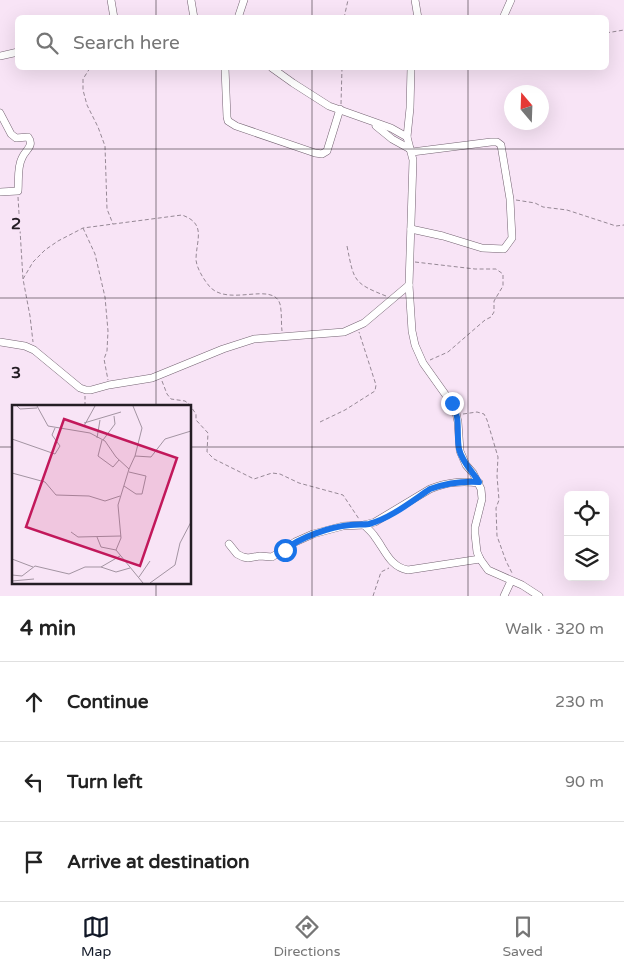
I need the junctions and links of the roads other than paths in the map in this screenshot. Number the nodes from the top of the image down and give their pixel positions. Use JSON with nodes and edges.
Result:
{"nodes":[{"id":1,"x":111,"y":0,"type":"edge"},
{"id":2,"x":191,"y":0,"type":"edge"},
{"id":3,"x":244,"y":0,"type":"edge"},
{"id":4,"x":414,"y":0,"type":"edge"},
{"id":5,"x":511,"y":0,"type":"edge"},
{"id":6,"x":114,"y":15,"type":"edge"},
{"id":7,"x":194,"y":15,"type":"edge"},
{"id":8,"x":239,"y":15,"type":"edge"},
{"id":9,"x":417,"y":15,"type":"edge"},
{"id":10,"x":504,"y":15,"type":"edge"},
{"id":11,"x":15,"y":53,"type":"edge"},
{"id":12,"x":0,"y":56,"type":"edge"},
{"id":13,"x":225,"y":70,"type":"edge"},
{"id":14,"x":275,"y":70,"type":"edge"},
{"id":15,"x":411,"y":70,"type":"edge"},
{"id":16,"x":340,"y":109,"type":"junction"},
{"id":17,"x":0,"y":113,"type":"edge"},
{"id":18,"x":371,"y":122,"type":"junction"},
{"id":19,"x":407,"y":137,"type":"junction"},
{"id":20,"x":411,"y":151,"type":"junction"},
{"id":21,"x":0,"y":192,"type":"edge"},
{"id":22,"x":411,"y":229,"type":"junction"},
{"id":23,"x":409,"y":285,"type":"junction"},
{"id":24,"x":0,"y":342,"type":"edge"},
{"id":25,"x":479,"y":482,"type":"junction"},
{"id":26,"x":364,"y":525,"type":"junction"},
{"id":27,"x":229,"y":544,"type":"dead end"},
{"id":28,"x":480,"y":559,"type":"junction"},
{"id":29,"x":512,"y":578,"type":"junction"},
{"id":30,"x":504,"y":596,"type":"edge"},
{"id":31,"x":540,"y":596,"type":"edge"}],
"edges":[{"from":1,"to":6,"type":"street"},
{"from":2,"to":7,"type":"street"},
{"from":3,"to":8,"type":"street"},
{"from":4,"to":9,"type":"street"},
{"from":5,"to":10,"type":"street"},
{"from":11,"to":12,"type":"street"},
{"from":13,"to":16,"type":"street"},
{"from":14,"to":16,"type":"street"},
{"from":15,"to":19,"type":"street"},
{"from":16,"to":18,"type":"street"},
{"from":17,"to":21,"type":"street"},
{"from":18,"to":19,"type":"street"},
{"from":18,"to":20,"type":"street"},
{"from":19,"to":20,"type":"street"},
{"from":20,"to":22,"type":"street"},
{"from":20,"to":22,"type":"street"},
{"from":22,"to":23,"type":"street"},
{"from":23,"to":24,"type":"street"},
{"from":23,"to":25,"type":"street"},
{"from":25,"to":26,"type":"street"},
{"from":25,"to":28,"type":"street"},
{"from":26,"to":27,"type":"street"},
{"from":26,"to":28,"type":"street"},
{"from":28,"to":29,"type":"street"},
{"from":29,"to":30,"type":"street"},
{"from":29,"to":31,"type":"street"}]}
